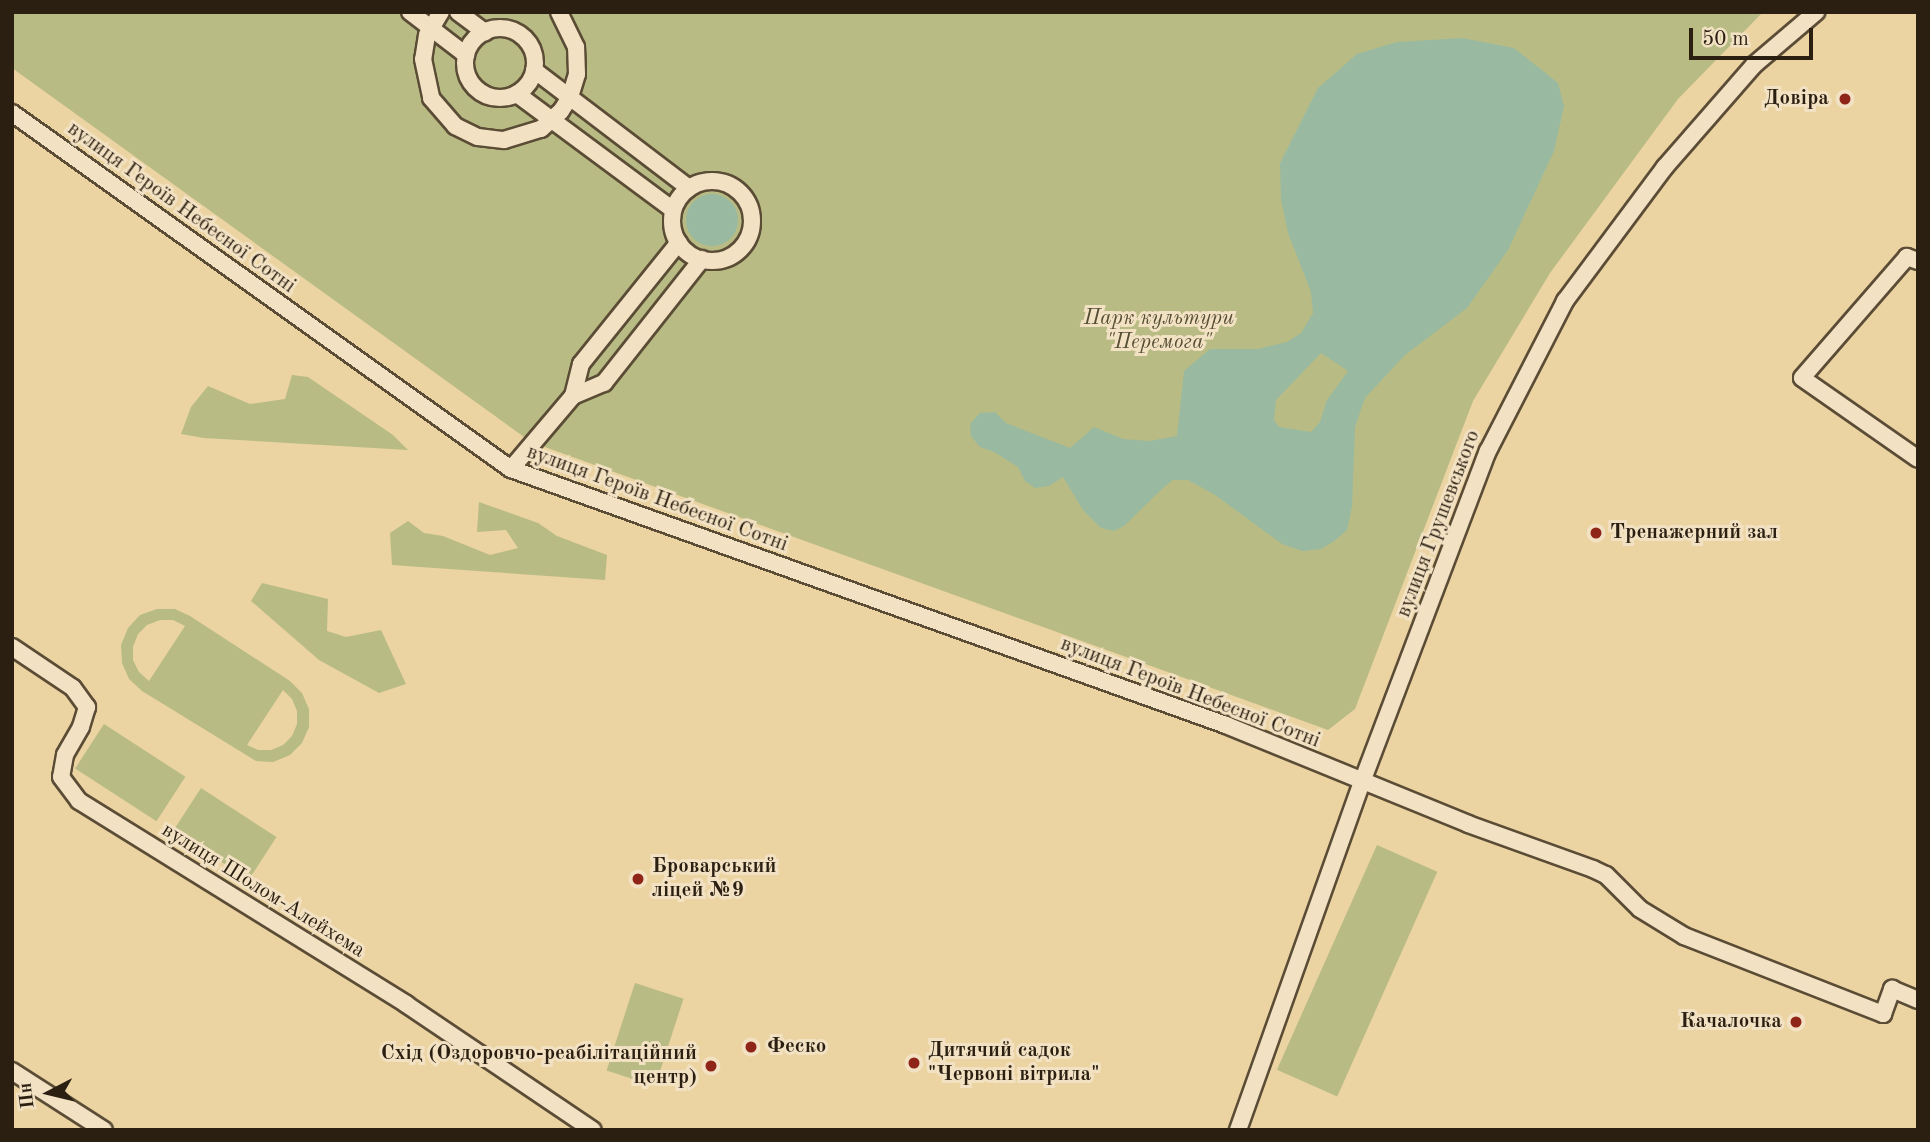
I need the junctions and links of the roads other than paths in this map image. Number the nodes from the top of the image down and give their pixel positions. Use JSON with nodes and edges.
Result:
{"nodes":[{"id":1,"x":410,"y":12,"type":"edge"},
{"id":2,"x":441,"y":12,"type":"edge"},
{"id":3,"x":458,"y":12,"type":"edge"},
{"id":4,"x":559,"y":12,"type":"edge"},
{"id":5,"x":1816,"y":12,"type":"edge"},
{"id":6,"x":431,"y":28,"type":"junction"},
{"id":7,"x":485,"y":32,"type":"junction"},
{"id":8,"x":466,"y":55,"type":"junction"},
{"id":9,"x":534,"y":70,"type":"junction"},
{"id":10,"x":517,"y":94,"type":"junction"},
{"id":11,"x":570,"y":97,"type":"junction"},
{"id":12,"x":12,"y":113,"type":"edge"},
{"id":13,"x":553,"y":120,"type":"junction"},
{"id":14,"x":689,"y":188,"type":"junction"},
{"id":15,"x":673,"y":210,"type":"junction"},
{"id":16,"x":678,"y":243,"type":"junction"},
{"id":17,"x":702,"y":259,"type":"junction"},
{"id":18,"x":1918,"y":261,"type":"edge"},
{"id":19,"x":573,"y":396,"type":"junction"},
{"id":20,"x":1918,"y":459,"type":"edge"},
{"id":21,"x":511,"y":469,"type":"junction"},
{"id":22,"x":12,"y":647,"type":"edge"},
{"id":23,"x":1362,"y":782,"type":"junction"},
{"id":24,"x":1918,"y":1000,"type":"edge"},
{"id":25,"x":12,"y":1071,"type":"edge"},
{"id":26,"x":103,"y":1130,"type":"edge"},
{"id":27,"x":593,"y":1130,"type":"edge"},
{"id":28,"x":1238,"y":1130,"type":"edge"}],
"edges":[{"from":1,"to":6,"type":"street"},
{"from":2,"to":6,"type":"street"},
{"from":3,"to":7,"type":"street"},
{"from":4,"to":11,"type":"street"},
{"from":5,"to":23,"type":"street","name":"вулиця Грушевського"},
{"from":6,"to":8,"type":"street"},
{"from":6,"to":13,"type":"street"},
{"from":7,"to":8,"type":"street"},
{"from":7,"to":9,"type":"street"},
{"from":8,"to":10,"type":"street"},
{"from":9,"to":10,"type":"street"},
{"from":9,"to":11,"type":"street"},
{"from":10,"to":13,"type":"street"},
{"from":11,"to":13,"type":"street"},
{"from":11,"to":14,"type":"street"},
{"from":12,"to":21,"type":"street","name":"вулиця Героїв Небесної Сотні"},
{"from":13,"to":15,"type":"street"},
{"from":14,"to":15,"type":"street"},
{"from":14,"to":17,"type":"street"},
{"from":15,"to":16,"type":"street"},
{"from":16,"to":17,"type":"street"},
{"from":16,"to":19,"type":"street"},
{"from":17,"to":19,"type":"street"},
{"from":18,"to":20,"type":"street"},
{"from":19,"to":21,"type":"street"},
{"from":21,"to":23,"type":"street","name":"вулиця Героїв Небесної Сотні"},
{"from":22,"to":27,"type":"street","name":"вулиця Шолом-Алейхема"},
{"from":23,"to":24,"type":"street","name":"вулиця Героїв Небесної Сотні"},
{"from":23,"to":28,"type":"street","name":"вулиця Грушевського"},
{"from":25,"to":26,"type":"street"}]}
